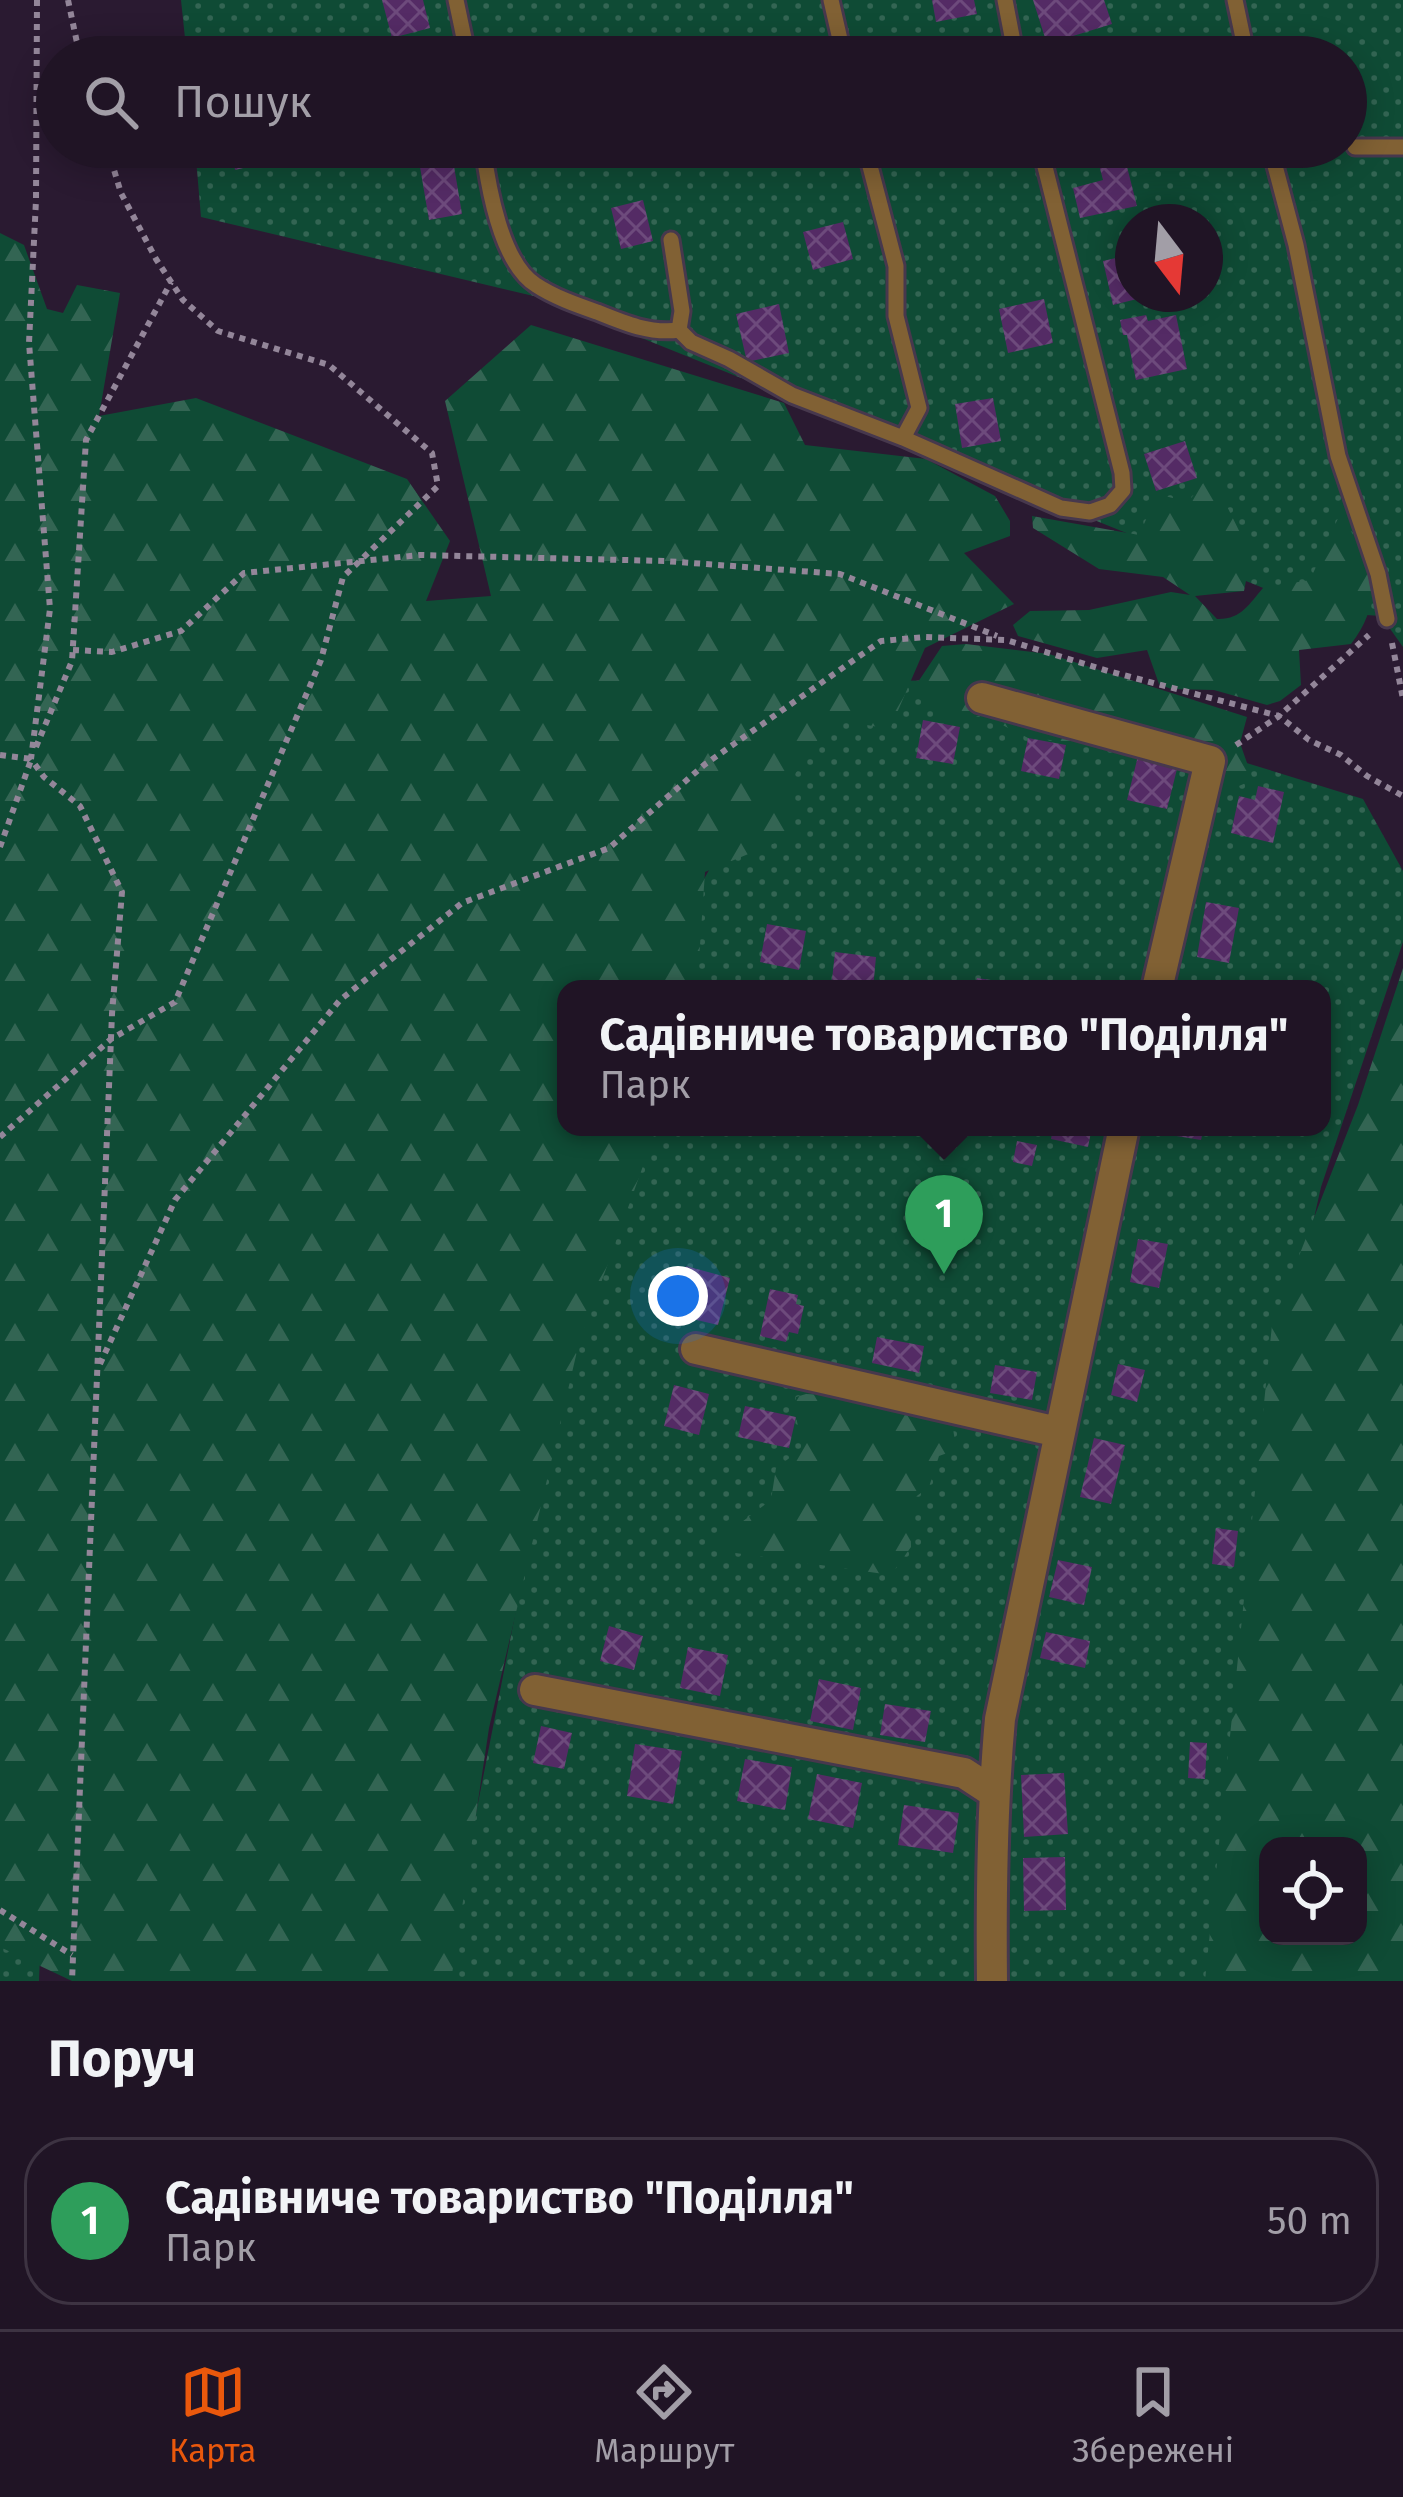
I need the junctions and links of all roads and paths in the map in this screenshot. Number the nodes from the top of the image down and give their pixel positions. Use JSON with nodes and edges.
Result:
{"nodes":[{"id":1,"x":37,"y":0,"type":"edge"},
{"id":2,"x":68,"y":0,"type":"edge"},
{"id":3,"x":456,"y":0,"type":"edge"},
{"id":4,"x":831,"y":0,"type":"edge"},
{"id":5,"x":1005,"y":0,"type":"edge"},
{"id":6,"x":1235,"y":0,"type":"edge"},
{"id":7,"x":37,"y":36,"type":"edge"},
{"id":8,"x":76,"y":36,"type":"edge"},
{"id":9,"x":464,"y":36,"type":"edge"},
{"id":10,"x":839,"y":36,"type":"edge"},
{"id":11,"x":1012,"y":36,"type":"edge"},
{"id":12,"x":1243,"y":36,"type":"edge"},
{"id":13,"x":1367,"y":147,"type":"edge"},
{"id":14,"x":1403,"y":147,"type":"edge"},
{"id":15,"x":36,"y":168,"type":"edge"},
{"id":16,"x":114,"y":168,"type":"edge"},
{"id":17,"x":486,"y":168,"type":"edge"},
{"id":18,"x":870,"y":168,"type":"edge"},
{"id":19,"x":1045,"y":168,"type":"edge"},
{"id":20,"x":1276,"y":168,"type":"edge"},
{"id":21,"x":671,"y":240,"type":"dead end"},
{"id":22,"x":171,"y":281,"type":"junction"},
{"id":23,"x":679,"y":330,"type":"junction"},
{"id":24,"x":903,"y":438,"type":"junction"},
{"id":25,"x":359,"y":562,"type":"junction"},
{"id":26,"x":1387,"y":619,"type":"junction"},
{"id":27,"x":1006,"y":640,"type":"junction"},
{"id":28,"x":73,"y":650,"type":"junction"},
{"id":29,"x":982,"y":698,"type":"dead end"},
{"id":30,"x":1403,"y":698,"type":"edge"},
{"id":31,"x":1279,"y":716,"type":"junction"},
{"id":32,"x":0,"y":755,"type":"edge"},
{"id":33,"x":32,"y":759,"type":"junction"},
{"id":34,"x":1210,"y":761,"type":"junction"},
{"id":35,"x":1403,"y":796,"type":"edge"},
{"id":36,"x":0,"y":847,"type":"edge"},
{"id":37,"x":1159,"y":980,"type":"edge"},
{"id":38,"x":111,"y":1039,"type":"junction"},
{"id":39,"x":1122,"y":1136,"type":"edge"},
{"id":40,"x":0,"y":1137,"type":"edge"},
{"id":41,"x":696,"y":1349,"type":"dead end"},
{"id":42,"x":97,"y":1370,"type":"junction"},
{"id":43,"x":1058,"y":1432,"type":"junction"},
{"id":44,"x":535,"y":1690,"type":"dead end"},
{"id":45,"x":993,"y":1792,"type":"junction"},
{"id":46,"x":0,"y":1910,"type":"edge"},
{"id":47,"x":72,"y":1955,"type":"junction"},
{"id":48,"x":72,"y":1981,"type":"edge"},
{"id":49,"x":992,"y":1981,"type":"edge"}],
"edges":[{"from":1,"to":7,"type":"path"},
{"from":2,"to":8,"type":"path"},
{"from":3,"to":9,"type":"lane"},
{"from":4,"to":10,"type":"lane"},
{"from":5,"to":11,"type":"lane"},
{"from":6,"to":12,"type":"lane"},
{"from":13,"to":14,"type":"lane"},
{"from":15,"to":33,"type":"path"},
{"from":16,"to":22,"type":"path"},
{"from":17,"to":23,"type":"lane"},
{"from":18,"to":24,"type":"lane"},
{"from":19,"to":24,"type":"lane"},
{"from":20,"to":26,"type":"lane"},
{"from":21,"to":23,"type":"lane"},
{"from":22,"to":25,"type":"path"},
{"from":22,"to":28,"type":"path"},
{"from":23,"to":24,"type":"lane"},
{"from":25,"to":27,"type":"path"},
{"from":25,"to":28,"type":"path"},
{"from":25,"to":38,"type":"path"},
{"from":26,"to":30,"type":"path"},
{"from":26,"to":31,"type":"path"},
{"from":27,"to":31,"type":"path"},
{"from":27,"to":42,"type":"path"},
{"from":28,"to":33,"type":"path"},
{"from":29,"to":34,"type":"street"},
{"from":31,"to":34,"type":"path"},
{"from":31,"to":35,"type":"path"},
{"from":32,"to":33,"type":"path"},
{"from":33,"to":36,"type":"path"},
{"from":33,"to":38,"type":"path"},
{"from":34,"to":37,"type":"street"},
{"from":38,"to":40,"type":"path"},
{"from":38,"to":42,"type":"path"},
{"from":39,"to":43,"type":"street"},
{"from":41,"to":43,"type":"street"},
{"from":42,"to":47,"type":"path"},
{"from":43,"to":45,"type":"street"},
{"from":44,"to":45,"type":"street"},
{"from":45,"to":49,"type":"street"},
{"from":46,"to":47,"type":"path"},
{"from":47,"to":48,"type":"path"}]}
